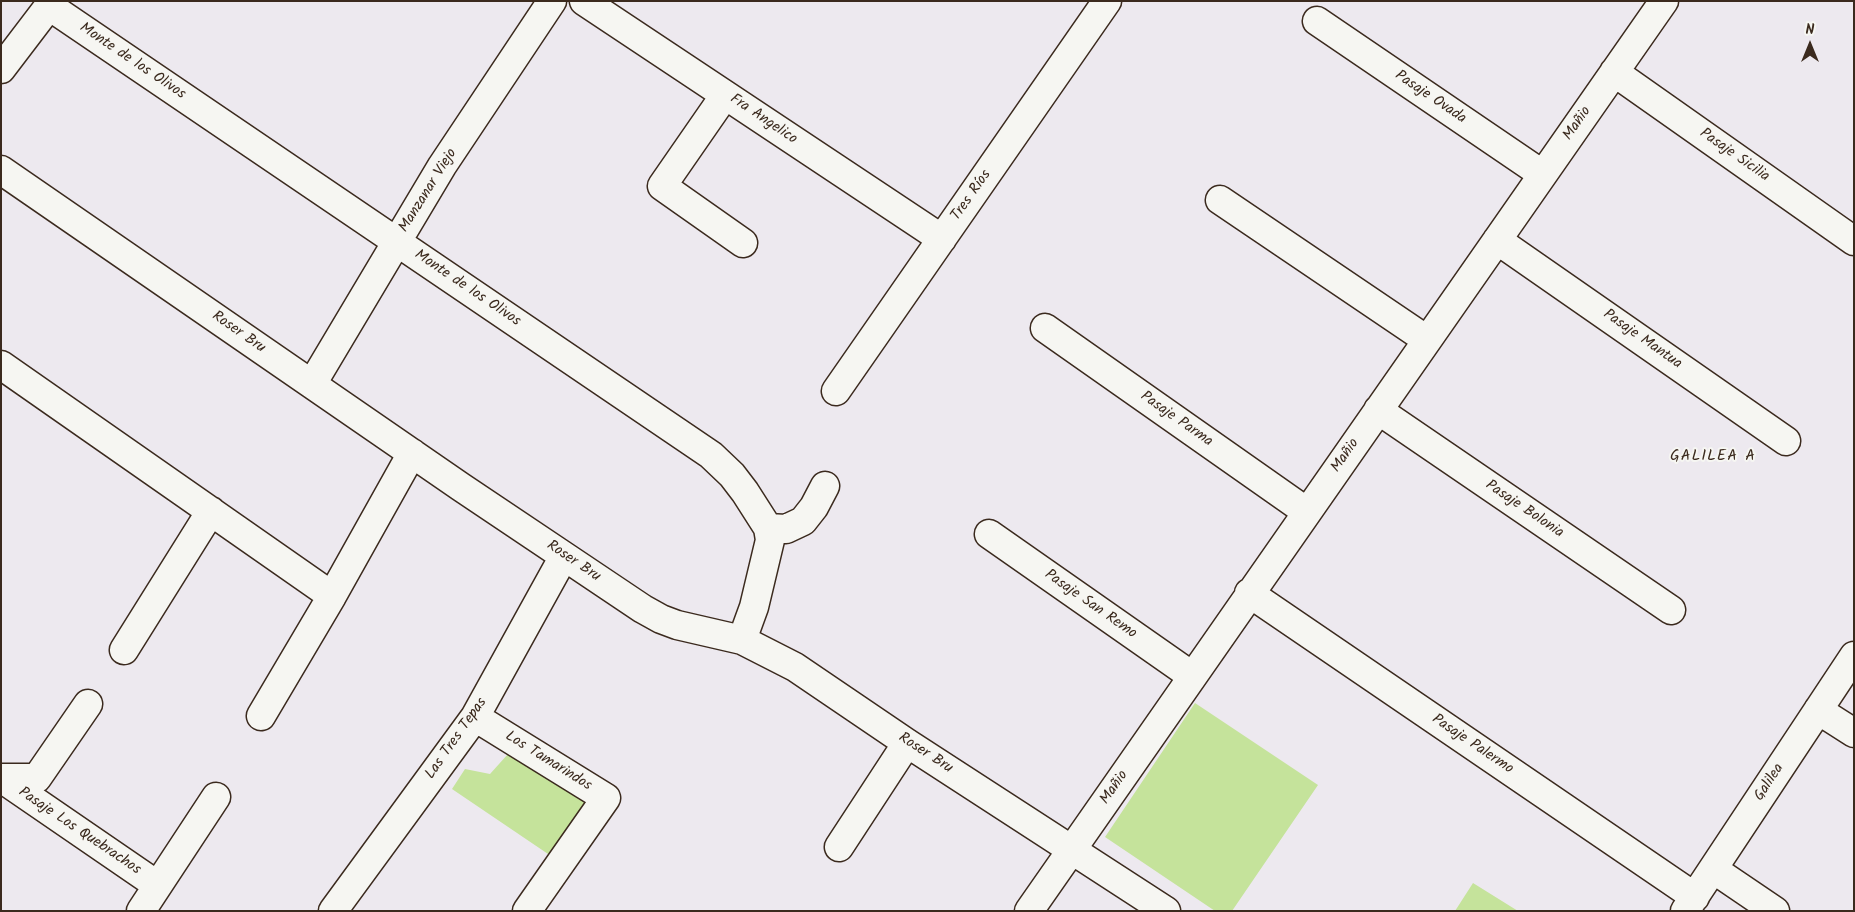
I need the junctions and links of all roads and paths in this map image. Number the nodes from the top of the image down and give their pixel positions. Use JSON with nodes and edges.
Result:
{"nodes":[{"id":1,"x":552,"y":1,"type":"edge"},
{"id":2,"x":584,"y":1,"type":"edge"},
{"id":3,"x":1107,"y":1,"type":"edge"},
{"id":4,"x":1664,"y":1,"type":"edge"},
{"id":5,"x":1317,"y":21,"type":"dead end"},
{"id":6,"x":1,"y":69,"type":"edge"},
{"id":7,"x":1614,"y":72,"type":"junction"},
{"id":8,"x":725,"y":95,"type":"junction"},
{"id":9,"x":1,"y":170,"type":"edge"},
{"id":10,"x":1542,"y":174,"type":"junction"},
{"id":11,"x":1220,"y":200,"type":"dead end"},
{"id":12,"x":942,"y":239,"type":"junction"},
{"id":13,"x":1497,"y":240,"type":"junction"},
{"id":14,"x":1854,"y":240,"type":"edge"},
{"id":15,"x":397,"y":242,"type":"junction"},
{"id":16,"x":743,"y":243,"type":"dead end"},
{"id":17,"x":1045,"y":328,"type":"dead end"},
{"id":18,"x":1426,"y":340,"type":"junction"},
{"id":19,"x":1,"y":365,"type":"edge"},
{"id":20,"x":312,"y":384,"type":"junction"},
{"id":21,"x":836,"y":391,"type":"dead end"},
{"id":22,"x":1378,"y":410,"type":"junction"},
{"id":23,"x":1786,"y":441,"type":"dead end"},
{"id":24,"x":412,"y":453,"type":"junction"},
{"id":25,"x":825,"y":486,"type":"dead end"},
{"id":26,"x":211,"y":511,"type":"junction"},
{"id":27,"x":1307,"y":512,"type":"junction"},
{"id":28,"x":768,"y":528,"type":"junction"},
{"id":29,"x":989,"y":534,"type":"dead end"},
{"id":30,"x":564,"y":556,"type":"junction"},
{"id":31,"x":1250,"y":593,"type":"junction"},
{"id":32,"x":332,"y":596,"type":"junction"},
{"id":33,"x":1671,"y":610,"type":"dead end"},
{"id":34,"x":742,"y":640,"type":"junction"},
{"id":35,"x":124,"y":650,"type":"dead end"},
{"id":36,"x":1854,"y":656,"type":"edge"},
{"id":37,"x":1192,"y":676,"type":"junction"},
{"id":38,"x":88,"y":704,"type":"dead end"},
{"id":39,"x":1818,"y":710,"type":"junction"},
{"id":40,"x":261,"y":716,"type":"dead end"},
{"id":41,"x":475,"y":717,"type":"junction"},
{"id":42,"x":1854,"y":733,"type":"edge"},
{"id":43,"x":907,"y":743,"type":"junction"},
{"id":44,"x":1,"y":778,"type":"edge"},
{"id":45,"x":216,"y":797,"type":"dead end"},
{"id":46,"x":839,"y":847,"type":"dead end"},
{"id":47,"x":1072,"y":849,"type":"junction"},
{"id":48,"x":1713,"y":869,"type":"junction"},
{"id":49,"x":157,"y":885,"type":"junction"},
{"id":50,"x":1690,"y":904,"type":"edge"},
{"id":51,"x":141,"y":911,"type":"edge"},
{"id":52,"x":333,"y":911,"type":"edge"},
{"id":53,"x":527,"y":911,"type":"edge"},
{"id":54,"x":1029,"y":911,"type":"edge"},
{"id":55,"x":1166,"y":911,"type":"edge"},
{"id":56,"x":1776,"y":911,"type":"edge"}],
"edges":[{"from":1,"to":15,"type":"street","name":"Manzanar Viejo"},
{"from":2,"to":8,"type":"street","name":"Fra Angelico"},
{"from":3,"to":12,"type":"street","name":"Tres Ríos"},
{"from":4,"to":7,"type":"street","name":"Mañio"},
{"from":5,"to":10,"type":"street","name":"Pasaje Ovada"},
{"from":6,"to":15,"type":"street","name":"Monte de los Olivos"},
{"from":7,"to":10,"type":"street","name":"Mañio"},
{"from":7,"to":14,"type":"street","name":"Pasaje Sicilia"},
{"from":8,"to":12,"type":"street","name":"Fra Angelico"},
{"from":8,"to":16,"type":"street"},
{"from":9,"to":20,"type":"street","name":"Roser Bru"},
{"from":10,"to":13,"type":"street","name":"Mañio"},
{"from":11,"to":18,"type":"street"},
{"from":12,"to":21,"type":"street","name":"Tres Ríos"},
{"from":13,"to":18,"type":"street","name":"Mañio"},
{"from":13,"to":23,"type":"street","name":"Pasaje Mantua"},
{"from":15,"to":20,"type":"street","name":"Manzanar Viejo"},
{"from":15,"to":28,"type":"street","name":"Monte de los Olivos"},
{"from":17,"to":27,"type":"street","name":"Pasaje Parma"},
{"from":18,"to":22,"type":"street","name":"Mañio"},
{"from":19,"to":26,"type":"street"},
{"from":20,"to":24,"type":"street","name":"Roser Bru"},
{"from":22,"to":27,"type":"street","name":"Mañio"},
{"from":22,"to":33,"type":"street","name":"Pasaje Bolonia"},
{"from":24,"to":30,"type":"street","name":"Roser Bru"},
{"from":24,"to":32,"type":"street"},
{"from":25,"to":28,"type":"street"},
{"from":26,"to":32,"type":"street"},
{"from":26,"to":35,"type":"street"},
{"from":27,"to":31,"type":"street","name":"Mañio"},
{"from":28,"to":34,"type":"street"},
{"from":29,"to":37,"type":"street","name":"Pasaje San Remo"},
{"from":30,"to":34,"type":"street","name":"Roser Bru"},
{"from":30,"to":41,"type":"street","name":"Las Tres Tepas"},
{"from":31,"to":37,"type":"street","name":"Mañio"},
{"from":31,"to":50,"type":"street","name":"Pasaje Palermo"},
{"from":32,"to":40,"type":"street"},
{"from":34,"to":43,"type":"street","name":"Roser Bru"},
{"from":36,"to":39,"type":"street","name":"Galilea"},
{"from":37,"to":47,"type":"street","name":"Mañio"},
{"from":38,"to":44,"type":"street","name":"Pasaje Los Quebrachos"},
{"from":39,"to":42,"type":"street"},
{"from":39,"to":48,"type":"street","name":"Galilea"},
{"from":41,"to":52,"type":"street","name":"Las Tres Tepas"},
{"from":41,"to":53,"type":"street","name":"Los Tamarindos"},
{"from":43,"to":46,"type":"street"},
{"from":43,"to":47,"type":"street","name":"Roser Bru"},
{"from":44,"to":49,"type":"street","name":"Pasaje Los Quebrachos"},
{"from":45,"to":49,"type":"street","name":"Pasaje Los Quebrachos"},
{"from":47,"to":54,"type":"street","name":"Mañio"},
{"from":47,"to":55,"type":"street","name":"Roser Bru"},
{"from":48,"to":50,"type":"street","name":"Galilea"},
{"from":48,"to":56,"type":"street"},
{"from":49,"to":51,"type":"street","name":"Pasaje Los Quebrachos"}]}
